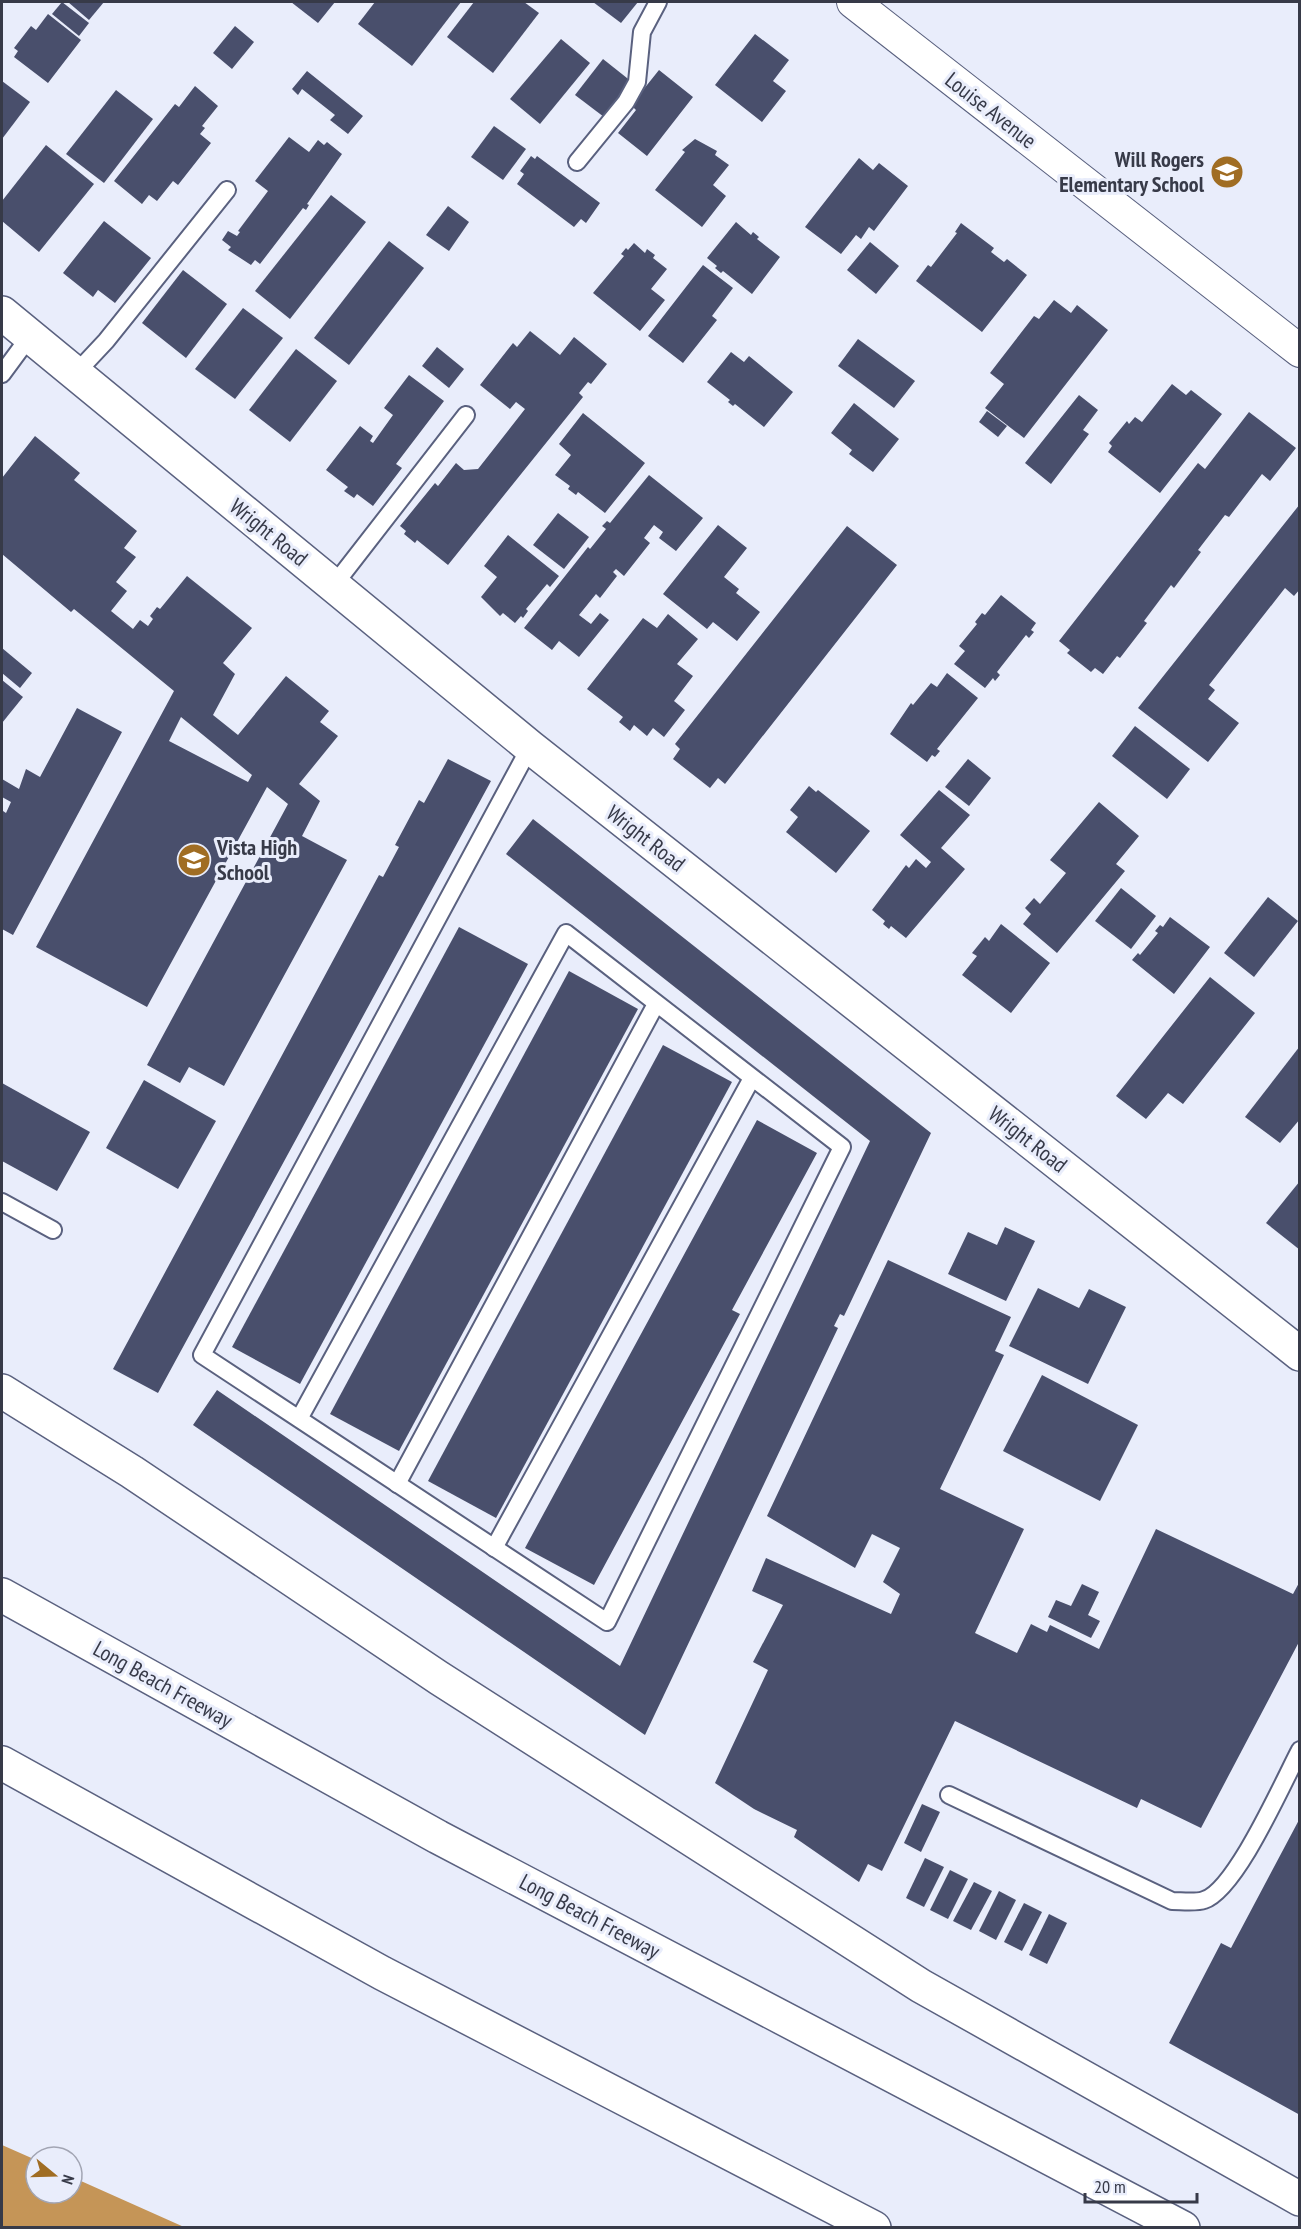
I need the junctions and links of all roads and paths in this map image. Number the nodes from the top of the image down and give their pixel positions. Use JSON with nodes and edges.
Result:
{"nodes":[{"id":1,"x":658,"y":2,"type":"edge"},
{"id":2,"x":853,"y":2,"type":"edge"},
{"id":3,"x":577,"y":162,"type":"dead end"},
{"id":4,"x":227,"y":190,"type":"dead end"},
{"id":5,"x":2,"y":313,"type":"edge"},
{"id":6,"x":30,"y":336,"type":"junction"},
{"id":7,"x":1299,"y":351,"type":"edge"},
{"id":8,"x":76,"y":373,"type":"junction"},
{"id":9,"x":2,"y":374,"type":"edge"},
{"id":10,"x":466,"y":415,"type":"dead end"},
{"id":11,"x":334,"y":585,"type":"junction"},
{"id":12,"x":530,"y":747,"type":"junction"},
{"id":13,"x":656,"y":1004,"type":"junction"},
{"id":14,"x":752,"y":1078,"type":"junction"},
{"id":15,"x":2,"y":1202,"type":"edge"},
{"id":16,"x":52,"y":1230,"type":"dead end"},
{"id":17,"x":1299,"y":1354,"type":"edge"},
{"id":18,"x":2,"y":1391,"type":"edge"},
{"id":19,"x":299,"y":1419,"type":"junction"},
{"id":20,"x":397,"y":1484,"type":"junction"},
{"id":21,"x":494,"y":1548,"type":"junction"},
{"id":22,"x":11,"y":1599,"type":"edge"},
{"id":23,"x":1299,"y":1750,"type":"edge"},
{"id":24,"x":2,"y":1763,"type":"edge"},
{"id":25,"x":949,"y":1795,"type":"dead end"},
{"id":26,"x":1299,"y":2199,"type":"edge"},
{"id":27,"x":874,"y":2228,"type":"edge"},
{"id":28,"x":1183,"y":2228,"type":"edge"}],
"edges":[{"from":1,"to":3,"type":"lane"},
{"from":2,"to":7,"type":"street","name":"Louise Avenue"},
{"from":4,"to":8,"type":"lane"},
{"from":5,"to":6,"type":"main road","name":"Wright Road"},
{"from":6,"to":8,"type":"main road","name":"Wright Road"},
{"from":6,"to":9,"type":"lane"},
{"from":8,"to":11,"type":"main road","name":"Wright Road"},
{"from":10,"to":11,"type":"lane"},
{"from":11,"to":12,"type":"main road","name":"Wright Road"},
{"from":12,"to":17,"type":"main road","name":"Wright Road"},
{"from":12,"to":19,"type":"lane"},
{"from":13,"to":14,"type":"lane"},
{"from":13,"to":19,"type":"lane"},
{"from":13,"to":20,"type":"lane"},
{"from":14,"to":21,"type":"lane"},
{"from":14,"to":21,"type":"lane"},
{"from":15,"to":16,"type":"lane"},
{"from":18,"to":26,"type":"main road"},
{"from":19,"to":20,"type":"lane"},
{"from":20,"to":21,"type":"lane"},
{"from":22,"to":28,"type":"main road","name":"Long Beach Freeway"},
{"from":23,"to":25,"type":"lane"},
{"from":24,"to":27,"type":"main road"}]}
